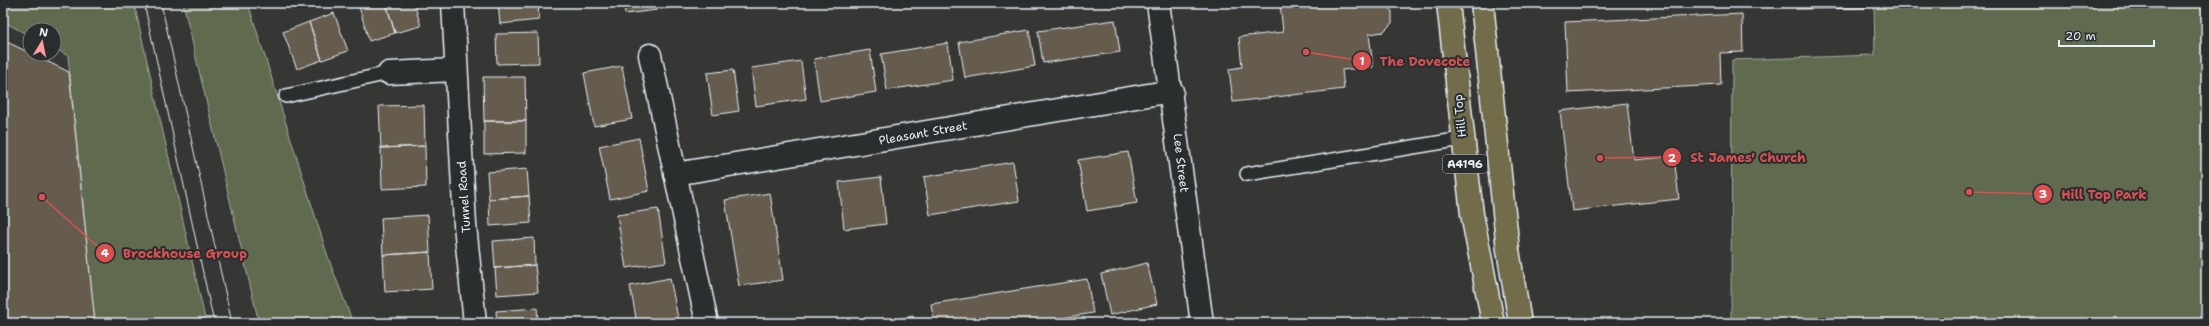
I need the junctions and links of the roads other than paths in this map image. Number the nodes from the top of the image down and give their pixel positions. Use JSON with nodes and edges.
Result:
{"nodes":[{"id":1,"x":453,"y":3,"type":"edge"},
{"id":2,"x":1158,"y":3,"type":"edge"},
{"id":3,"x":1448,"y":3,"type":"edge"},
{"id":4,"x":1482,"y":3,"type":"edge"},
{"id":5,"x":650,"y":55,"type":"dead end"},
{"id":6,"x":456,"y":70,"type":"junction"},
{"id":7,"x":389,"y":73,"type":"joint"},
{"id":8,"x":1172,"y":91,"type":"junction"},
{"id":9,"x":286,"y":96,"type":"dead end"},
{"id":10,"x":1462,"y":139,"type":"junction"},
{"id":11,"x":675,"y":174,"type":"junction"},
{"id":12,"x":1247,"y":174,"type":"dead end"},
{"id":13,"x":475,"y":323,"type":"edge"},
{"id":14,"x":707,"y":323,"type":"edge"},
{"id":15,"x":1202,"y":323,"type":"edge"},
{"id":16,"x":1493,"y":323,"type":"edge"},
{"id":17,"x":1520,"y":323,"type":"edge"}],
"edges":[{"from":1,"to":6,"type":"street","name":"Tunnel Road"},
{"from":2,"to":8,"type":"street","name":"Lee Street"},
{"from":3,"to":10,"type":"main road","name":"Hill Top","number":"A4196"},
{"from":4,"to":17,"type":"main road","number":"A4196"},
{"from":5,"to":11,"type":"street"},
{"from":6,"to":7,"type":"street"},
{"from":6,"to":13,"type":"street","name":"Tunnel Road"},
{"from":7,"to":9,"type":"lane"},
{"from":8,"to":11,"type":"street","name":"Pleasant Street"},
{"from":8,"to":15,"type":"street","name":"Lee Street"},
{"from":10,"to":12,"type":"lane"},
{"from":10,"to":16,"type":"main road","name":"Hill Top","number":"A4196"},
{"from":11,"to":14,"type":"street"}]}
